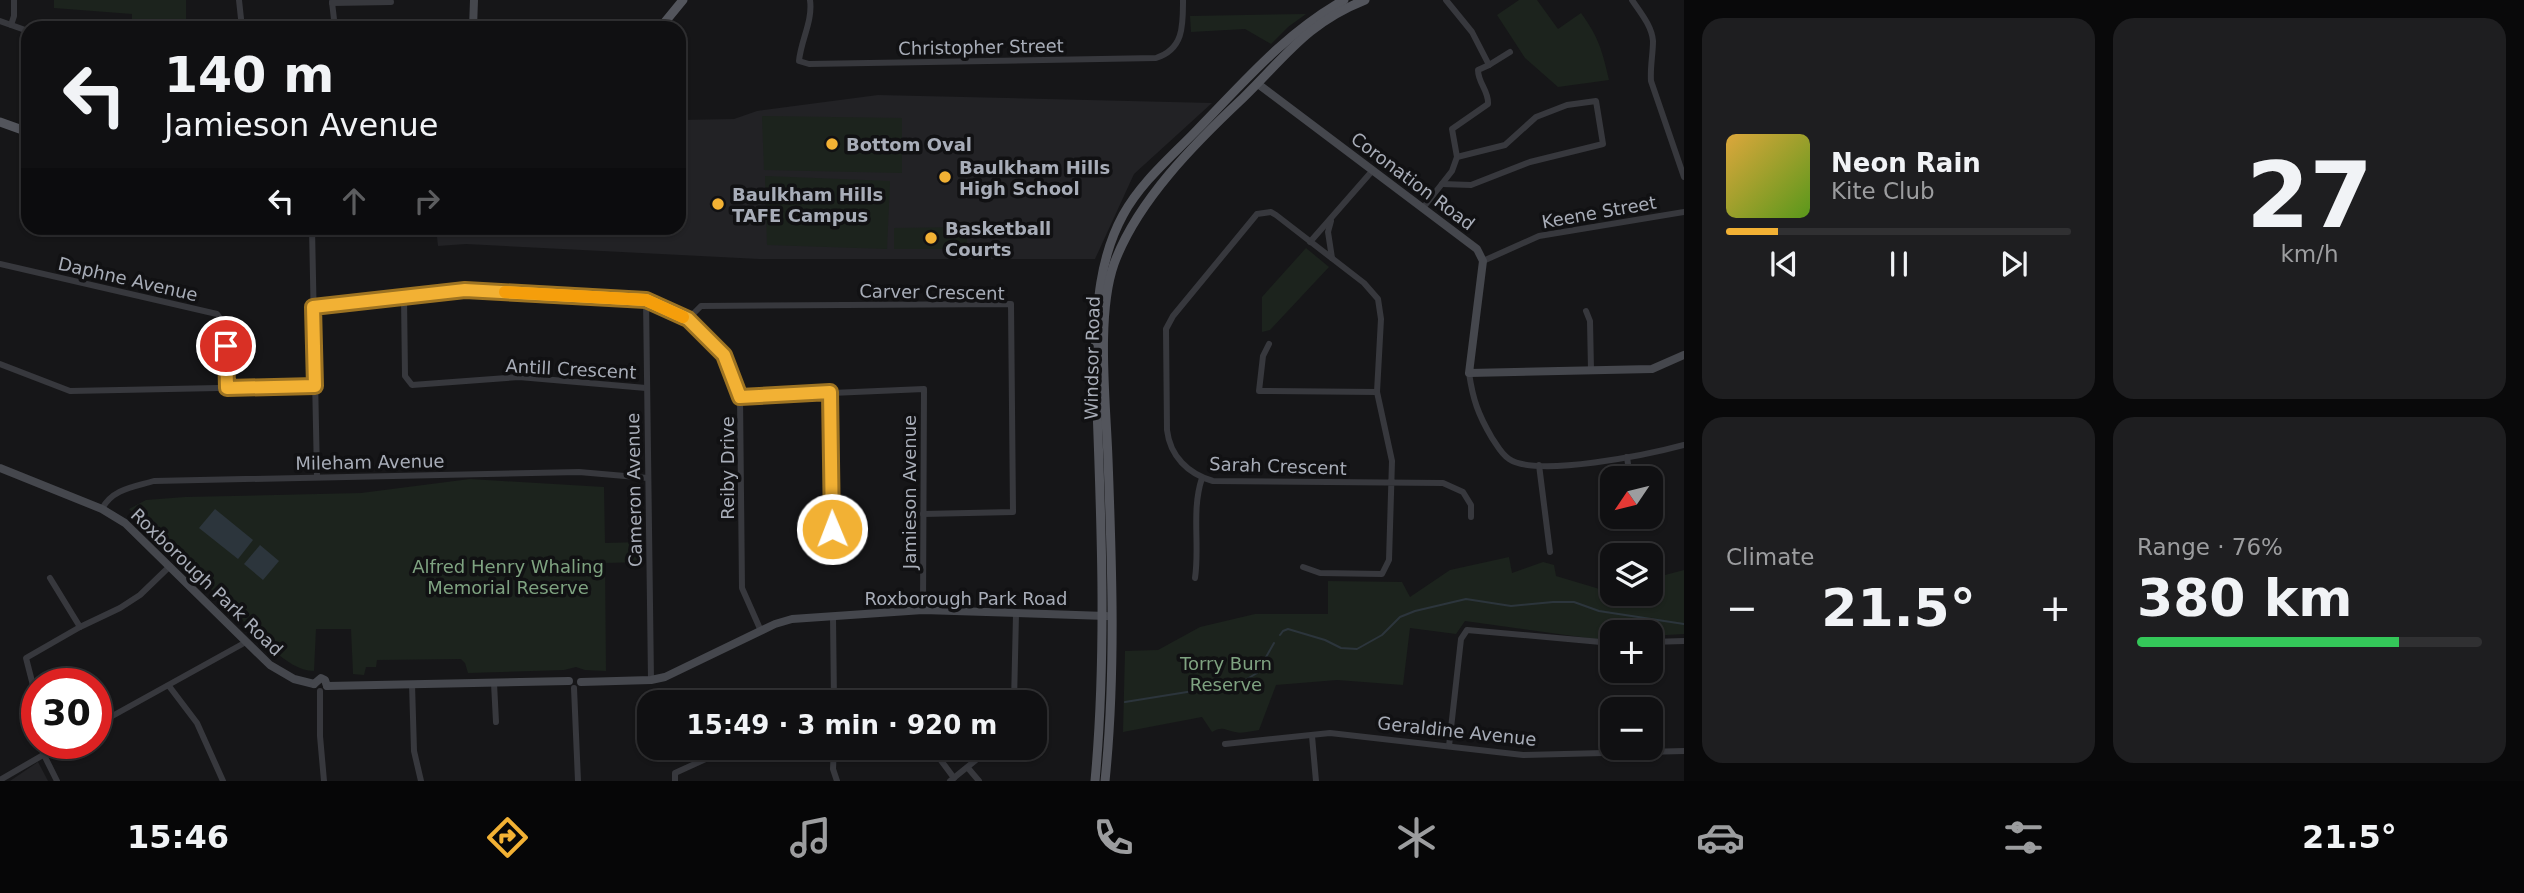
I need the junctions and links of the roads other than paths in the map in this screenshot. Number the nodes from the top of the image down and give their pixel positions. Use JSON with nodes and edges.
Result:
{"nodes":[{"id":1,"x":14,"y":0,"type":"edge"},
{"id":2,"x":239,"y":0,"type":"edge"},
{"id":3,"x":474,"y":0,"type":"edge"},
{"id":4,"x":683,"y":0,"type":"edge"},
{"id":5,"x":810,"y":0,"type":"edge"},
{"id":6,"x":1183,"y":0,"type":"edge"},
{"id":7,"x":1343,"y":0,"type":"edge"},
{"id":8,"x":1365,"y":0,"type":"edge"},
{"id":9,"x":1446,"y":0,"type":"edge"},
{"id":10,"x":1632,"y":0,"type":"edge"},
{"id":11,"x":332,"y":2,"type":"edge"},
{"id":12,"x":391,"y":2,"type":"dead end"},
{"id":13,"x":0,"y":21,"type":"edge"},
{"id":14,"x":241,"y":21,"type":"edge"},
{"id":15,"x":334,"y":21,"type":"edge"},
{"id":16,"x":473,"y":21,"type":"edge"},
{"id":17,"x":666,"y":21,"type":"edge"},
{"id":18,"x":11,"y":25,"type":"junction"},
{"id":19,"x":21,"y":29,"type":"edge"},
{"id":20,"x":1510,"y":52,"type":"dead end"},
{"id":21,"x":1489,"y":65,"type":"junction"},
{"id":22,"x":1249,"y":76,"type":"junction"},
{"id":23,"x":1258,"y":84,"type":"junction"},
{"id":24,"x":0,"y":122,"type":"edge"},
{"id":25,"x":21,"y":130,"type":"edge"},
{"id":26,"x":1457,"y":157,"type":"junction"},
{"id":27,"x":1373,"y":170,"type":"junction"},
{"id":28,"x":1684,"y":177,"type":"edge"},
{"id":29,"x":1442,"y":184,"type":"junction"},
{"id":30,"x":1423,"y":208,"type":"junction"},
{"id":31,"x":1684,"y":212,"type":"edge"},
{"id":32,"x":1332,"y":219,"type":"junction"},
{"id":33,"x":312,"y":235,"type":"edge"},
{"id":34,"x":1310,"y":242,"type":"junction"},
{"id":35,"x":1332,"y":258,"type":"junction"},
{"id":36,"x":1483,"y":261,"type":"junction"},
{"id":37,"x":0,"y":264,"type":"edge"},
{"id":38,"x":404,"y":296,"type":"junction"},
{"id":39,"x":646,"y":300,"type":"junction"},
{"id":40,"x":313,"y":307,"type":"junction"},
{"id":41,"x":1586,"y":311,"type":"dead end"},
{"id":42,"x":688,"y":319,"type":"junction"},
{"id":43,"x":1269,"y":344,"type":"dead end"},
{"id":44,"x":1684,"y":355,"type":"edge"},
{"id":45,"x":0,"y":364,"type":"edge"},
{"id":46,"x":1591,"y":370,"type":"junction"},
{"id":47,"x":1469,"y":373,"type":"junction"},
{"id":48,"x":411,"y":385,"type":"junction"},
{"id":49,"x":315,"y":386,"type":"junction"},
{"id":50,"x":227,"y":388,"type":"junction"},
{"id":51,"x":646,"y":388,"type":"junction"},
{"id":52,"x":830,"y":392,"type":"junction"},
{"id":53,"x":1377,"y":392,"type":"junction"},
{"id":54,"x":404,"y":394,"type":"dead end"},
{"id":55,"x":740,"y":397,"type":"junction"},
{"id":56,"x":1684,"y":445,"type":"edge"},
{"id":57,"x":1627,"y":457,"type":"junction"},
{"id":58,"x":1539,"y":465,"type":"junction"},
{"id":59,"x":1628,"y":466,"type":"edge"},
{"id":60,"x":0,"y":468,"type":"edge"},
{"id":61,"x":317,"y":476,"type":"junction"},
{"id":62,"x":648,"y":478,"type":"junction"},
{"id":63,"x":1202,"y":478,"type":"junction"},
{"id":64,"x":1392,"y":484,"type":"junction"},
{"id":65,"x":102,"y":509,"type":"junction"},
{"id":66,"x":923,"y":514,"type":"junction"},
{"id":67,"x":1471,"y":517,"type":"dead end"},
{"id":68,"x":832,"y":529,"type":"dead end"},
{"id":69,"x":1550,"y":552,"type":"dead end"},
{"id":70,"x":170,"y":566,"type":"junction"},
{"id":71,"x":1303,"y":566,"type":"dead end"},
{"id":72,"x":50,"y":578,"type":"dead end"},
{"id":73,"x":1195,"y":578,"type":"dead end"},
{"id":74,"x":923,"y":610,"type":"junction"},
{"id":75,"x":1016,"y":614,"type":"junction"},
{"id":76,"x":1101,"y":615,"type":"junction"},
{"id":77,"x":1112,"y":616,"type":"junction"},
{"id":78,"x":833,"y":617,"type":"junction"},
{"id":79,"x":80,"y":627,"type":"junction"},
{"id":80,"x":761,"y":631,"type":"junction"},
{"id":81,"x":1684,"y":641,"type":"edge"},
{"id":82,"x":246,"y":642,"type":"junction"},
{"id":83,"x":1600,"y":642,"type":"edge"},
{"id":84,"x":1663,"y":642,"type":"edge"},
{"id":85,"x":29,"y":668,"type":"edge"},
{"id":86,"x":651,"y":680,"type":"junction"},
{"id":87,"x":494,"y":683,"type":"junction"},
{"id":88,"x":575,"y":683,"type":"junction"},
{"id":89,"x":412,"y":684,"type":"junction"},
{"id":90,"x":169,"y":686,"type":"junction"},
{"id":91,"x":320,"y":687,"type":"junction"},
{"id":92,"x":834,"y":690,"type":"edge"},
{"id":93,"x":1014,"y":690,"type":"edge"},
{"id":94,"x":112,"y":716,"type":"edge"},
{"id":95,"x":496,"y":722,"type":"dead end"},
{"id":96,"x":1312,"y":736,"type":"junction"},
{"id":97,"x":1225,"y":744,"type":"dead end"},
{"id":98,"x":1449,"y":746,"type":"junction"},
{"id":99,"x":1684,"y":751,"type":"edge"},
{"id":100,"x":32,"y":759,"type":"edge"},
{"id":101,"x":50,"y":759,"type":"edge"},
{"id":102,"x":704,"y":760,"type":"edge"},
{"id":103,"x":833,"y":760,"type":"edge"},
{"id":104,"x":939,"y":760,"type":"edge"},
{"id":105,"x":977,"y":760,"type":"edge"},
{"id":106,"x":968,"y":768,"type":"junction"},
{"id":107,"x":0,"y":780,"type":"edge"},
{"id":108,"x":952,"y":780,"type":"edge"},
{"id":109,"x":57,"y":781,"type":"edge"},
{"id":110,"x":223,"y":781,"type":"edge"},
{"id":111,"x":324,"y":781,"type":"edge"},
{"id":112,"x":421,"y":781,"type":"edge"},
{"id":113,"x":578,"y":781,"type":"edge"},
{"id":114,"x":675,"y":781,"type":"edge"},
{"id":115,"x":837,"y":781,"type":"edge"},
{"id":116,"x":979,"y":781,"type":"edge"},
{"id":117,"x":1095,"y":781,"type":"edge"},
{"id":118,"x":1105,"y":781,"type":"edge"},
{"id":119,"x":1316,"y":781,"type":"edge"}],
"edges":[{"from":1,"to":18,"type":"street"},
{"from":2,"to":14,"type":"street"},
{"from":3,"to":16,"type":"street"},
{"from":4,"to":17,"type":"main road"},
{"from":5,"to":6,"type":"street","name":"Christopher Street"},
{"from":7,"to":22,"type":"main road","name":"Windsor Road"},
{"from":8,"to":23,"type":"main road","name":"Windsor Road"},
{"from":9,"to":21,"type":"street"},
{"from":10,"to":28,"type":"street"},
{"from":11,"to":12,"type":"street"},
{"from":11,"to":15,"type":"street"},
{"from":13,"to":18,"type":"street"},
{"from":18,"to":19,"type":"street"},
{"from":20,"to":21,"type":"street"},
{"from":21,"to":26,"type":"street"},
{"from":22,"to":23,"type":"main road"},
{"from":22,"to":76,"type":"main road","name":"Windsor Road"},
{"from":23,"to":27,"type":"street","name":"Coronation Road"},
{"from":23,"to":77,"type":"main road","name":"Windsor Road"},
{"from":24,"to":25,"type":"main road"},
{"from":26,"to":29,"type":"street"},
{"from":26,"to":29,"type":"street"},
{"from":27,"to":30,"type":"street","name":"Coronation Road"},
{"from":27,"to":32,"type":"street"},
{"from":29,"to":30,"type":"street"},
{"from":30,"to":36,"type":"street","name":"Coronation Road"},
{"from":31,"to":36,"type":"street","name":"Keene Street"},
{"from":32,"to":34,"type":"street"},
{"from":32,"to":35,"type":"street"},
{"from":33,"to":40,"type":"street"},
{"from":34,"to":35,"type":"street","name":"Sarah Crescent"},
{"from":34,"to":63,"type":"street","name":"Sarah Crescent"},
{"from":35,"to":53,"type":"street","name":"Sarah Crescent"},
{"from":36,"to":47,"type":"street"},
{"from":37,"to":50,"type":"street","name":"Daphne Avenue"},
{"from":38,"to":39,"type":"street","name":"Reiby Drive"},
{"from":38,"to":40,"type":"street","name":"Reiby Drive"},
{"from":38,"to":48,"type":"street"},
{"from":39,"to":42,"type":"street","name":"Reiby Drive"},
{"from":39,"to":51,"type":"street","name":"Cameron Avenue"},
{"from":40,"to":49,"type":"street"},
{"from":41,"to":46,"type":"street"},
{"from":42,"to":55,"type":"street","name":"Reiby Drive"},
{"from":42,"to":66,"type":"street","name":"Carver Crescent"},
{"from":43,"to":53,"type":"street"},
{"from":44,"to":46,"type":"street"},
{"from":45,"to":50,"type":"street"},
{"from":46,"to":47,"type":"street"},
{"from":47,"to":58,"type":"street"},
{"from":48,"to":51,"type":"street","name":"Antill Crescent"},
{"from":48,"to":54,"type":"street"},
{"from":49,"to":50,"type":"street"},
{"from":49,"to":61,"type":"street"},
{"from":51,"to":62,"type":"street","name":"Cameron Avenue"},
{"from":52,"to":55,"type":"street","name":"Jamieson Avenue"},
{"from":52,"to":66,"type":"street","name":"Jamieson Avenue"},
{"from":52,"to":68,"type":"street"},
{"from":53,"to":64,"type":"street","name":"Sarah Crescent"},
{"from":55,"to":80,"type":"street","name":"Reiby Drive"},
{"from":56,"to":57,"type":"street"},
{"from":57,"to":58,"type":"street"},
{"from":57,"to":59,"type":"street"},
{"from":58,"to":69,"type":"street"},
{"from":60,"to":65,"type":"street","name":"Roxborough Park Road"},
{"from":61,"to":62,"type":"street","name":"Mileham Avenue"},
{"from":61,"to":65,"type":"street","name":"Mileham Avenue"},
{"from":62,"to":86,"type":"street","name":"Cameron Avenue"},
{"from":63,"to":64,"type":"street","name":"Sarah Crescent"},
{"from":63,"to":73,"type":"street"},
{"from":64,"to":67,"type":"street","name":"Sarah Crescent"},
{"from":64,"to":71,"type":"street","name":"Sarah Crescent"},
{"from":65,"to":70,"type":"street","name":"Roxborough Park Road"},
{"from":66,"to":74,"type":"street","name":"Jamieson Avenue"},
{"from":70,"to":79,"type":"street"},
{"from":70,"to":82,"type":"street","name":"Roxborough Park Road"},
{"from":72,"to":79,"type":"street"},
{"from":74,"to":75,"type":"street","name":"Roxborough Park Road"},
{"from":74,"to":78,"type":"street","name":"Roxborough Park Road"},
{"from":75,"to":76,"type":"street","name":"Roxborough Park Road"},
{"from":75,"to":93,"type":"street"},
{"from":76,"to":77,"type":"street","name":"Roxborough Park Road"},
{"from":76,"to":117,"type":"main road","name":"Windsor Road"},
{"from":77,"to":118,"type":"main road","name":"Windsor Road"},
{"from":78,"to":80,"type":"street","name":"Roxborough Park Road"},
{"from":78,"to":92,"type":"street"},
{"from":79,"to":85,"type":"street"},
{"from":80,"to":86,"type":"street","name":"Roxborough Park Road"},
{"from":81,"to":84,"type":"street"},
{"from":82,"to":90,"type":"street"},
{"from":82,"to":91,"type":"street","name":"Roxborough Park Road"},
{"from":83,"to":98,"type":"street"},
{"from":86,"to":88,"type":"street","name":"Roxborough Park Road"},
{"from":87,"to":88,"type":"street","name":"Roxborough Park Road"},
{"from":87,"to":89,"type":"street","name":"Roxborough Park Road"},
{"from":87,"to":95,"type":"street"},
{"from":88,"to":113,"type":"street"},
{"from":89,"to":91,"type":"street","name":"Roxborough Park Road"},
{"from":89,"to":112,"type":"street"},
{"from":90,"to":94,"type":"street"},
{"from":90,"to":110,"type":"street"},
{"from":91,"to":111,"type":"street"},
{"from":96,"to":97,"type":"street","name":"Geraldine Avenue"},
{"from":96,"to":98,"type":"street","name":"Geraldine Avenue"},
{"from":96,"to":119,"type":"street"},
{"from":98,"to":99,"type":"street","name":"Geraldine Avenue"},
{"from":100,"to":107,"type":"street"},
{"from":101,"to":109,"type":"street"},
{"from":102,"to":114,"type":"street"},
{"from":103,"to":115,"type":"street"},
{"from":104,"to":108,"type":"street"},
{"from":105,"to":106,"type":"street"},
{"from":106,"to":108,"type":"street"},
{"from":106,"to":116,"type":"street"}]}
